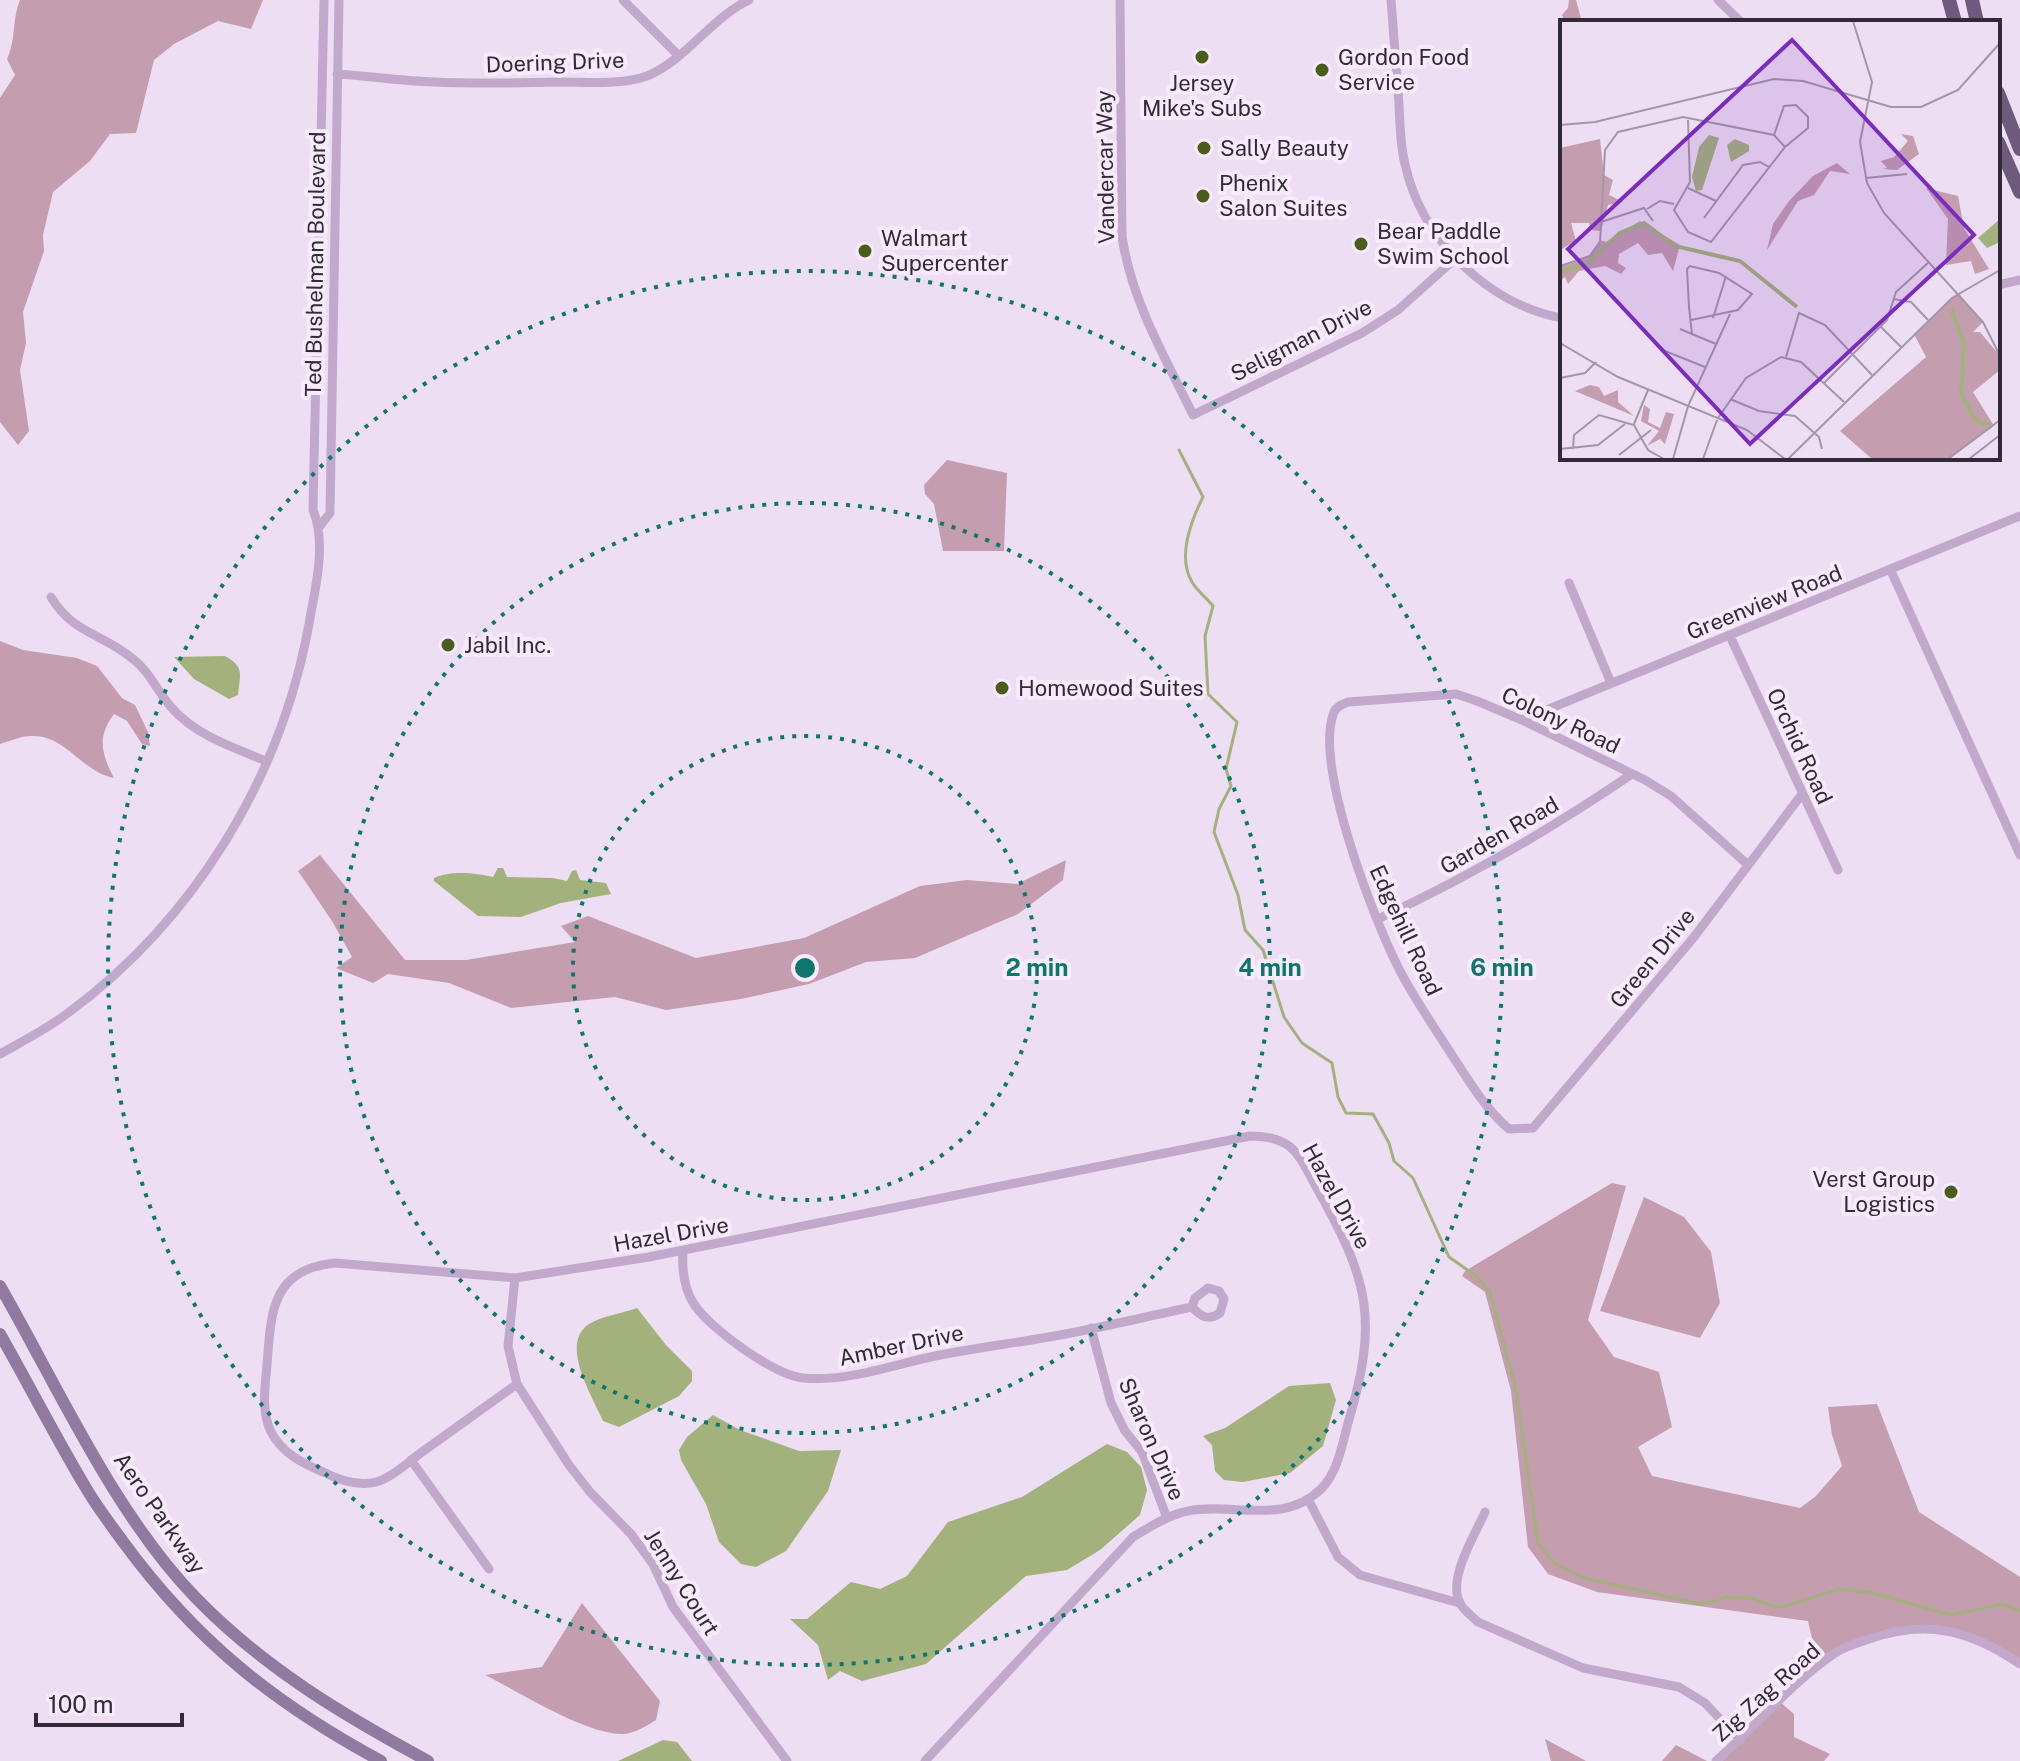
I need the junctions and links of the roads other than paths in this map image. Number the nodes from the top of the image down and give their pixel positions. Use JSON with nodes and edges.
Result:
{"nodes":[{"id":1,"x":324,"y":0,"type":"edge"},
{"id":2,"x":339,"y":0,"type":"edge"},
{"id":3,"x":623,"y":0,"type":"edge"},
{"id":4,"x":749,"y":0,"type":"edge"},
{"id":5,"x":1120,"y":0,"type":"edge"},
{"id":6,"x":1391,"y":0,"type":"edge"},
{"id":7,"x":1718,"y":0,"type":"edge"},
{"id":8,"x":1949,"y":0,"type":"edge"},
{"id":9,"x":1972,"y":0,"type":"edge"},
{"id":10,"x":1739,"y":20,"type":"edge"},
{"id":11,"x":1954,"y":20,"type":"edge"},
{"id":12,"x":1977,"y":20,"type":"edge"},
{"id":13,"x":678,"y":55,"type":"junction"},
{"id":14,"x":337,"y":74,"type":"junction"},
{"id":15,"x":2000,"y":98,"type":"edge"},
{"id":16,"x":2000,"y":147,"type":"edge"},
{"id":17,"x":2020,"y":149,"type":"edge"},
{"id":18,"x":2020,"y":192,"type":"edge"},
{"id":19,"x":1456,"y":258,"type":"junction"},
{"id":20,"x":2020,"y":280,"type":"edge"},
{"id":21,"x":2000,"y":285,"type":"edge"},
{"id":22,"x":1560,"y":318,"type":"edge"},
{"id":23,"x":1193,"y":415,"type":"joint"},
{"id":24,"x":2020,"y":516,"type":"edge"},
{"id":25,"x":320,"y":526,"type":"junction"},
{"id":26,"x":1891,"y":571,"type":"junction"},
{"id":27,"x":1569,"y":583,"type":"dead end"},
{"id":28,"x":51,"y":597,"type":"dead end"},
{"id":29,"x":1730,"y":636,"type":"junction"},
{"id":30,"x":1611,"y":683,"type":"junction"},
{"id":31,"x":1334,"y":713,"type":"joint"},
{"id":32,"x":1522,"y":720,"type":"junction"},
{"id":33,"x":266,"y":761,"type":"junction"},
{"id":34,"x":1632,"y":774,"type":"junction"},
{"id":35,"x":1802,"y":794,"type":"junction"},
{"id":36,"x":2020,"y":855,"type":"edge"},
{"id":37,"x":1747,"y":864,"type":"junction"},
{"id":38,"x":1838,"y":870,"type":"dead end"},
{"id":39,"x":1378,"y":919,"type":"junction"},
{"id":40,"x":0,"y":1054,"type":"edge"},
{"id":41,"x":1518,"y":1130,"type":"joint"},
{"id":42,"x":683,"y":1251,"type":"junction"},
{"id":43,"x":515,"y":1278,"type":"junction"},
{"id":44,"x":0,"y":1286,"type":"edge"},
{"id":45,"x":1192,"y":1307,"type":"dead end"},
{"id":46,"x":1091,"y":1328,"type":"junction"},
{"id":47,"x":0,"y":1334,"type":"edge"},
{"id":48,"x":517,"y":1384,"type":"junction"},
{"id":49,"x":411,"y":1460,"type":"junction"},
{"id":50,"x":1308,"y":1499,"type":"junction"},
{"id":51,"x":1485,"y":1512,"type":"dead end"},
{"id":52,"x":1167,"y":1518,"type":"junction"},
{"id":53,"x":489,"y":1569,"type":"dead end"},
{"id":54,"x":1459,"y":1603,"type":"junction"},
{"id":55,"x":2020,"y":1664,"type":"edge"},
{"id":56,"x":1740,"y":1740,"type":"junction"},
{"id":57,"x":381,"y":1761,"type":"edge"},
{"id":58,"x":428,"y":1761,"type":"edge"},
{"id":59,"x":787,"y":1761,"type":"edge"},
{"id":60,"x":925,"y":1761,"type":"edge"},
{"id":61,"x":1716,"y":1761,"type":"edge"}],
"edges":[{"from":1,"to":25,"type":"street","name":"Ted Bushelman Boulevard"},
{"from":2,"to":14,"type":"street","name":"Ted Bushelman Boulevard"},
{"from":3,"to":13,"type":"street"},
{"from":4,"to":13,"type":"street","name":"Doering Drive"},
{"from":5,"to":23,"type":"street","name":"Vandercar Way"},
{"from":6,"to":19,"type":"street"},
{"from":7,"to":10,"type":"street"},
{"from":8,"to":11,"type":"main road"},
{"from":9,"to":12,"type":"main road"},
{"from":13,"to":14,"type":"street","name":"Doering Drive"},
{"from":14,"to":25,"type":"street","name":"Ted Bushelman Boulevard"},
{"from":15,"to":17,"type":"main road"},
{"from":16,"to":18,"type":"main road"},
{"from":19,"to":22,"type":"street"},
{"from":19,"to":23,"type":"street","name":"Seligman Drive"},
{"from":20,"to":21,"type":"street"},
{"from":24,"to":26,"type":"street","name":"Greenview Road"},
{"from":25,"to":33,"type":"street","name":"Ted Bushelman Boulevard"},
{"from":26,"to":29,"type":"street","name":"Greenview Road"},
{"from":26,"to":36,"type":"street"},
{"from":27,"to":30,"type":"street"},
{"from":28,"to":33,"type":"street"},
{"from":29,"to":30,"type":"street","name":"Greenview Road"},
{"from":29,"to":35,"type":"street","name":"Orchid Road"},
{"from":30,"to":32,"type":"street","name":"Greenview Road"},
{"from":31,"to":32,"type":"street","name":"Colony Road"},
{"from":31,"to":39,"type":"street","name":"Edgehill Road"},
{"from":32,"to":34,"type":"street","name":"Colony Road"},
{"from":33,"to":40,"type":"street","name":"Ted Bushelman Boulevard"},
{"from":34,"to":37,"type":"street","name":"Colony Road"},
{"from":34,"to":39,"type":"street","name":"Garden Road"},
{"from":35,"to":37,"type":"street","name":"Green Drive"},
{"from":35,"to":38,"type":"street","name":"Orchid Road"},
{"from":37,"to":41,"type":"street","name":"Green Drive"},
{"from":39,"to":41,"type":"street","name":"Edgehill Road"},
{"from":42,"to":43,"type":"street","name":"Hazel Drive"},
{"from":42,"to":46,"type":"street","name":"Amber Drive"},
{"from":42,"to":50,"type":"street","name":"Hazel Drive"},
{"from":43,"to":48,"type":"street"},
{"from":43,"to":49,"type":"street","name":"Hazel Drive"},
{"from":44,"to":58,"type":"main road","name":"Aero Parkway"},
{"from":45,"to":46,"type":"street","name":"Amber Drive"},
{"from":46,"to":52,"type":"street","name":"Sharon Drive"},
{"from":47,"to":57,"type":"main road","name":"Aero Parkway"},
{"from":48,"to":49,"type":"street","name":"Hazel Drive"},
{"from":48,"to":59,"type":"street","name":"Jenny Court"},
{"from":49,"to":53,"type":"street"},
{"from":50,"to":52,"type":"street"},
{"from":50,"to":54,"type":"street"},
{"from":51,"to":54,"type":"street"},
{"from":52,"to":60,"type":"street"},
{"from":54,"to":56,"type":"street"},
{"from":55,"to":56,"type":"street","name":"Zig Zag Road"},
{"from":56,"to":61,"type":"street","name":"Zig Zag Road"}]}
